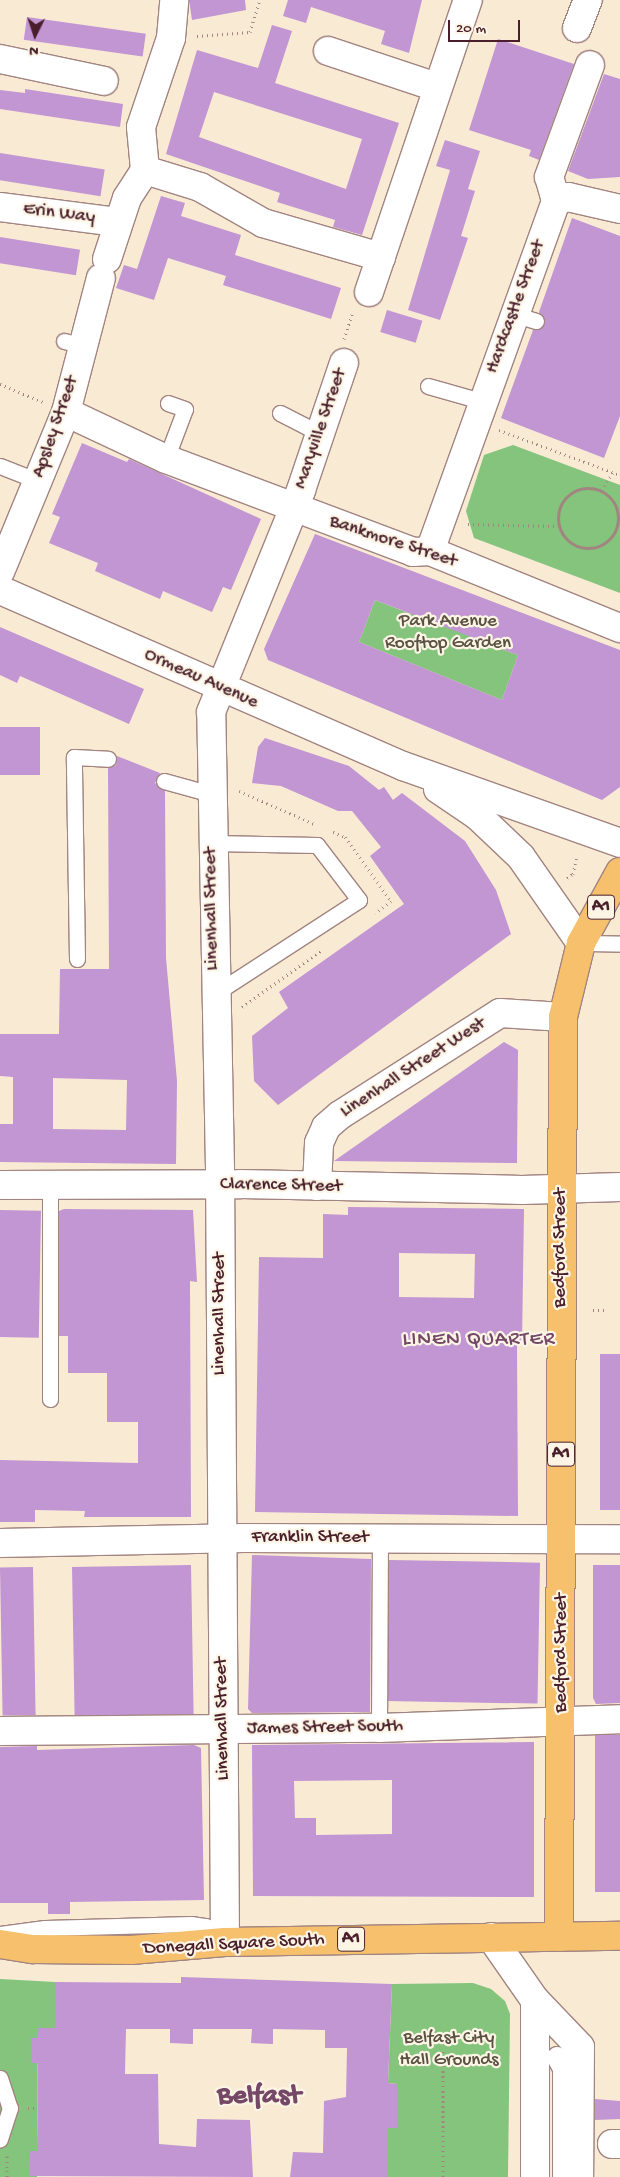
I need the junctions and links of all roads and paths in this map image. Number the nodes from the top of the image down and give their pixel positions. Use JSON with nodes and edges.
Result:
{"nodes":[{"id":1,"x":174,"y":0,"type":"edge"},
{"id":2,"x":260,"y":0,"type":"edge"},
{"id":3,"x":468,"y":0,"type":"edge"},
{"id":4,"x":588,"y":0,"type":"edge"},
{"id":5,"x":577,"y":28,"type":"dead end"},
{"id":6,"x":171,"y":38,"type":"junction"},
{"id":7,"x":328,"y":51,"type":"dead end"},
{"id":8,"x":0,"y":59,"type":"edge"},
{"id":9,"x":590,"y":65,"type":"dead end"},
{"id":10,"x":104,"y":81,"type":"dead end"},
{"id":11,"x":436,"y":87,"type":"junction"},
{"id":12,"x":145,"y":170,"type":"junction"},
{"id":13,"x":556,"y":201,"type":"junction"},
{"id":14,"x":0,"y":207,"type":"edge"},
{"id":15,"x":620,"y":210,"type":"edge"},
{"id":16,"x":117,"y":222,"type":"junction"},
{"id":17,"x":381,"y":257,"type":"junction"},
{"id":18,"x":369,"y":292,"type":"joint"},
{"id":19,"x":344,"y":363,"type":"joint"},
{"id":20,"x":0,"y":384,"type":"edge"},
{"id":21,"x":428,"y":386,"type":"dead end"},
{"id":22,"x":168,"y":402,"type":"dead end"},
{"id":23,"x":66,"y":412,"type":"junction"},
{"id":24,"x":280,"y":413,"type":"dead end"},
{"id":25,"x":485,"y":414,"type":"junction"},
{"id":26,"x":321,"y":434,"type":"junction"},
{"id":27,"x":166,"y":459,"type":"junction"},
{"id":28,"x":0,"y":466,"type":"edge"},
{"id":29,"x":613,"y":472,"type":"junction"},
{"id":30,"x":620,"y":475,"type":"edge"},
{"id":31,"x":38,"y":481,"type":"junction"},
{"id":32,"x":601,"y":490,"type":"junction"},
{"id":33,"x":292,"y":508,"type":"junction"},
{"id":34,"x":619,"y":520,"type":"edge"},
{"id":35,"x":463,"y":526,"type":"dead end"},
{"id":36,"x":559,"y":526,"type":"junction"},
{"id":37,"x":430,"y":550,"type":"junction"},
{"id":38,"x":0,"y":572,"type":"edge"},
{"id":39,"x":0,"y":590,"type":"edge"},
{"id":40,"x":620,"y":628,"type":"edge"},
{"id":41,"x":218,"y":687,"type":"junction"},
{"id":42,"x":108,"y":759,"type":"dead end"},
{"id":43,"x":403,"y":766,"type":"junction"},
{"id":44,"x":164,"y":781,"type":"dead end"},
{"id":45,"x":239,"y":790,"type":"dead end"},
{"id":46,"x":211,"y":794,"type":"junction"},
{"id":47,"x":318,"y":826,"type":"dead end"},
{"id":48,"x":327,"y":830,"type":"dead end"},
{"id":49,"x":211,"y":843,"type":"junction"},
{"id":50,"x":620,"y":843,"type":"edge"},
{"id":51,"x":577,"y":847,"type":"dead end"},
{"id":52,"x":620,"y":872,"type":"edge"},
{"id":53,"x":560,"y":884,"type":"dead end"},
{"id":54,"x":367,"y":918,"type":"dead end"},
{"id":55,"x":581,"y":943,"type":"junction"},
{"id":56,"x":620,"y":944,"type":"edge"},
{"id":57,"x":327,"y":947,"type":"dead end"},
{"id":58,"x":77,"y":959,"type":"dead end"},
{"id":59,"x":214,"y":994,"type":"junction"},
{"id":60,"x":239,"y":1009,"type":"dead end"},
{"id":61,"x":563,"y":1017,"type":"junction"},
{"id":62,"x":220,"y":1184,"type":"junction"},
{"id":63,"x":0,"y":1185,"type":"edge"},
{"id":64,"x":50,"y":1185,"type":"junction"},
{"id":65,"x":317,"y":1186,"type":"junction"},
{"id":66,"x":620,"y":1187,"type":"edge"},
{"id":67,"x":561,"y":1188,"type":"junction"},
{"id":68,"x":593,"y":1310,"type":"dead end"},
{"id":69,"x":608,"y":1310,"type":"dead end"},
{"id":70,"x":50,"y":1399,"type":"dead end"},
{"id":71,"x":380,"y":1538,"type":"junction"},
{"id":72,"x":620,"y":1539,"type":"edge"},
{"id":73,"x":219,"y":1540,"type":"junction"},
{"id":74,"x":561,"y":1540,"type":"junction"},
{"id":75,"x":0,"y":1543,"type":"edge"},
{"id":76,"x":620,"y":1719,"type":"edge"},
{"id":77,"x":562,"y":1720,"type":"junction"},
{"id":78,"x":379,"y":1728,"type":"junction"},
{"id":79,"x":224,"y":1730,"type":"junction"},
{"id":80,"x":0,"y":1731,"type":"edge"},
{"id":81,"x":0,"y":1934,"type":"edge"},
{"id":82,"x":620,"y":1936,"type":"edge"},
{"id":83,"x":491,"y":1937,"type":"junction"},
{"id":84,"x":559,"y":1937,"type":"junction"},
{"id":85,"x":225,"y":1942,"type":"junction"},
{"id":86,"x":0,"y":1944,"type":"edge"},
{"id":87,"x":535,"y":2000,"type":"junction"},
{"id":88,"x":443,"y":2051,"type":"dead end"},
{"id":89,"x":0,"y":2078,"type":"edge"},
{"id":90,"x":0,"y":2140,"type":"edge"},
{"id":91,"x":443,"y":2177,"type":"edge"},
{"id":92,"x":535,"y":2177,"type":"edge"},
{"id":93,"x":550,"y":2177,"type":"edge"},
{"id":94,"x":563,"y":2177,"type":"edge"},
{"id":95,"x":579,"y":2177,"type":"edge"}],
"edges":[{"from":1,"to":6,"type":"street"},
{"from":2,"to":6,"type":"path"},
{"from":3,"to":11,"type":"street"},
{"from":4,"to":5,"type":"street"},
{"from":6,"to":12,"type":"street"},
{"from":7,"to":11,"type":"street"},
{"from":8,"to":10,"type":"street"},
{"from":9,"to":13,"type":"street"},
{"from":11,"to":17,"type":"street"},
{"from":12,"to":16,"type":"street","name":"Apsley Street"},
{"from":12,"to":17,"type":"street"},
{"from":13,"to":15,"type":"street"},
{"from":13,"to":25,"type":"street","name":"Hardcastle Street"},
{"from":14,"to":16,"type":"street","name":"Erin Way"},
{"from":16,"to":23,"type":"street","name":"Apsley Street"},
{"from":17,"to":18,"type":"street"},
{"from":18,"to":19,"type":"path","name":"Maryville Street"},
{"from":19,"to":26,"type":"street","name":"Maryville Street"},
{"from":20,"to":23,"type":"path"},
{"from":21,"to":25,"type":"lane"},
{"from":22,"to":27,"type":"lane"},
{"from":23,"to":27,"type":"street","name":"Bankmore Street"},
{"from":23,"to":31,"type":"street","name":"Apsley Street"},
{"from":24,"to":26,"type":"lane"},
{"from":25,"to":29,"type":"path"},
{"from":25,"to":37,"type":"street","name":"Hardcastle Street"},
{"from":26,"to":33,"type":"street","name":"Maryville Street"},
{"from":27,"to":33,"type":"street","name":"Bankmore Street"},
{"from":28,"to":31,"type":"lane"},
{"from":29,"to":30,"type":"path"},
{"from":29,"to":32,"type":"path"},
{"from":31,"to":38,"type":"street","name":"Apsley Street"},
{"from":32,"to":34,"type":"path"},
{"from":32,"to":36,"type":"path"},
{"from":33,"to":37,"type":"street","name":"Bankmore Street"},
{"from":33,"to":41,"type":"street","name":"Maryville Street"},
{"from":34,"to":36,"type":"path"},
{"from":35,"to":36,"type":"path"},
{"from":37,"to":40,"type":"street","name":"Bankmore Street"},
{"from":39,"to":41,"type":"street","name":"Ormeau Avenue"},
{"from":41,"to":43,"type":"street","name":"Ormeau Avenue"},
{"from":41,"to":46,"type":"street","name":"Linenhall Street"},
{"from":42,"to":58,"type":"lane"},
{"from":43,"to":50,"type":"street","name":"Ormeau Avenue"},
{"from":43,"to":55,"type":"street","name":"Ormeau Avenue"},
{"from":44,"to":46,"type":"lane"},
{"from":45,"to":47,"type":"path"},
{"from":46,"to":49,"type":"street","name":"Linenhall Street"},
{"from":48,"to":54,"type":"path"},
{"from":49,"to":59,"type":"street","name":"Linenhall Street"},
{"from":49,"to":59,"type":"lane"},
{"from":51,"to":53,"type":"path"},
{"from":52,"to":55,"type":"main road","name":"Bedford Street","number":"A1"},
{"from":55,"to":56,"type":"lane"},
{"from":55,"to":61,"type":"main road","name":"Bedford Street","number":"A1"},
{"from":57,"to":60,"type":"path"},
{"from":59,"to":62,"type":"street","name":"Linenhall Street"},
{"from":61,"to":65,"type":"street","name":"Linenhall Street West"},
{"from":61,"to":67,"type":"main road","name":"Bedford Street","number":"A1"},
{"from":62,"to":64,"type":"street","name":"Clarence Street"},
{"from":62,"to":65,"type":"street","name":"Clarence Street"},
{"from":62,"to":73,"type":"street","name":"Linenhall Street"},
{"from":63,"to":64,"type":"street","name":"Clarence Street"},
{"from":64,"to":70,"type":"lane"},
{"from":65,"to":67,"type":"street","name":"Clarence Street"},
{"from":66,"to":67,"type":"street","name":"Clarence Street"},
{"from":67,"to":74,"type":"main road","name":"Bedford Street","number":"A1"},
{"from":68,"to":69,"type":"path"},
{"from":71,"to":73,"type":"street","name":"Franklin Street"},
{"from":71,"to":74,"type":"street","name":"Franklin Street"},
{"from":71,"to":78,"type":"lane"},
{"from":72,"to":74,"type":"street","name":"Franklin Street"},
{"from":73,"to":75,"type":"street","name":"Franklin Street"},
{"from":73,"to":79,"type":"street","name":"Linenhall Street"},
{"from":74,"to":77,"type":"main road","name":"Bedford Street","number":"A1"},
{"from":76,"to":77,"type":"street","name":"James Street South"},
{"from":77,"to":78,"type":"street","name":"James Street South"},
{"from":77,"to":84,"type":"main road","name":"Bedford Street","number":"A1"},
{"from":78,"to":79,"type":"street","name":"James Street South"},
{"from":79,"to":80,"type":"street","name":"James Street South"},
{"from":79,"to":85,"type":"street","name":"Linenhall Street"},
{"from":81,"to":85,"type":"lane"},
{"from":82,"to":84,"type":"main road","number":"A1"},
{"from":83,"to":84,"type":"main road","name":"Donegall Square South","number":"A1"},
{"from":83,"to":85,"type":"main road","name":"Donegall Square South","number":"A1"},
{"from":83,"to":87,"type":"street"},
{"from":85,"to":86,"type":"main road","name":"Donegall Square South","number":"A1"},
{"from":87,"to":92,"type":"street"},
{"from":87,"to":95,"type":"street"},
{"from":88,"to":91,"type":"path"},
{"from":89,"to":90,"type":"lane"},
{"from":93,"to":94,"type":"street"}]}
